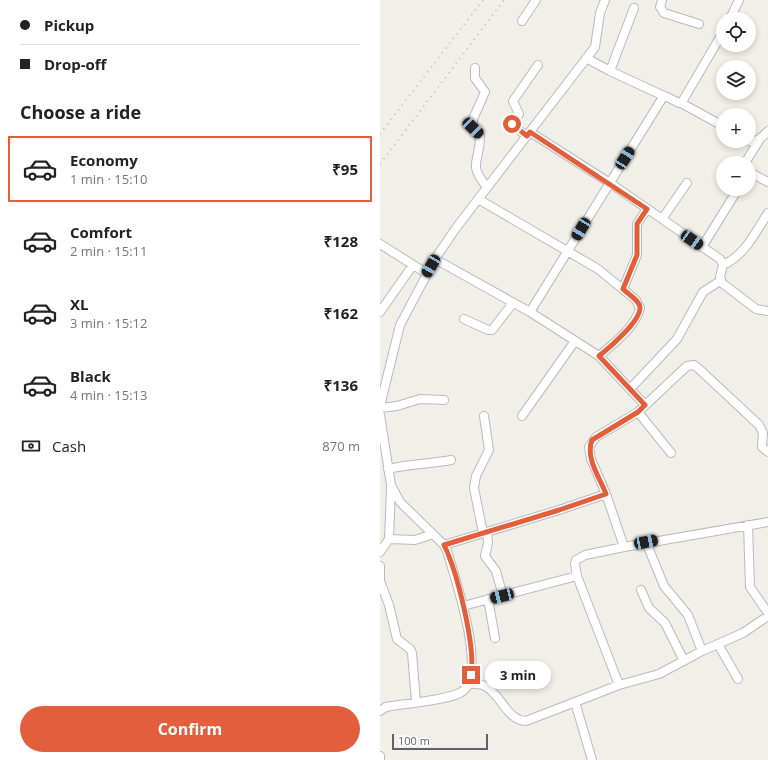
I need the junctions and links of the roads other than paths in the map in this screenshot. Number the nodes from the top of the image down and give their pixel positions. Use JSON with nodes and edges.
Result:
{"nodes":[{"id":1,"x":536,"y":0,"type":"edge"},
{"id":2,"x":605,"y":0,"type":"edge"},
{"id":3,"x":662,"y":0,"type":"edge"},
{"id":4,"x":739,"y":0,"type":"edge"},
{"id":5,"x":634,"y":8,"type":"dead end"},
{"id":6,"x":733,"y":12,"type":"edge"},
{"id":7,"x":522,"y":21,"type":"dead end"},
{"id":8,"x":699,"y":24,"type":"dead end"},
{"id":9,"x":716,"y":44,"type":"edge"},
{"id":10,"x":586,"y":58,"type":"junction"},
{"id":11,"x":538,"y":65,"type":"dead end"},
{"id":12,"x":475,"y":68,"type":"dead end"},
{"id":13,"x":610,"y":71,"type":"junction"},
{"id":14,"x":664,"y":96,"type":"junction"},
{"id":15,"x":681,"y":103,"type":"junction"},
{"id":16,"x":716,"y":122,"type":"edge"},
{"id":17,"x":768,"y":130,"type":"edge"},
{"id":18,"x":528,"y":134,"type":"junction"},
{"id":19,"x":760,"y":139,"type":"junction"},
{"id":20,"x":756,"y":141,"type":"edge"},
{"id":21,"x":749,"y":156,"type":"edge"},
{"id":22,"x":756,"y":176,"type":"edge"},
{"id":23,"x":768,"y":182,"type":"edge"},
{"id":24,"x":610,"y":183,"type":"junction"},
{"id":25,"x":687,"y":183,"type":"dead end"},
{"id":26,"x":487,"y":188,"type":"junction"},
{"id":27,"x":734,"y":196,"type":"edge"},
{"id":28,"x":478,"y":199,"type":"junction"},
{"id":29,"x":647,"y":209,"type":"junction"},
{"id":30,"x":768,"y":213,"type":"edge"},
{"id":31,"x":662,"y":219,"type":"junction"},
{"id":32,"x":380,"y":244,"type":"edge"},
{"id":33,"x":702,"y":247,"type":"junction"},
{"id":34,"x":567,"y":252,"type":"junction"},
{"id":35,"x":435,"y":259,"type":"junction"},
{"id":36,"x":413,"y":265,"type":"junction"},
{"id":37,"x":723,"y":265,"type":"junction"},
{"id":38,"x":426,"y":273,"type":"junction"},
{"id":39,"x":720,"y":280,"type":"junction"},
{"id":40,"x":623,"y":289,"type":"junction"},
{"id":41,"x":513,"y":303,"type":"junction"},
{"id":42,"x":768,"y":311,"type":"edge"},
{"id":43,"x":380,"y":312,"type":"edge"},
{"id":44,"x":530,"y":312,"type":"junction"},
{"id":45,"x":464,"y":319,"type":"dead end"},
{"id":46,"x":576,"y":341,"type":"junction"},
{"id":47,"x":599,"y":356,"type":"junction"},
{"id":48,"x":630,"y":389,"type":"junction"},
{"id":49,"x":444,"y":400,"type":"dead end"},
{"id":50,"x":645,"y":405,"type":"junction"},
{"id":51,"x":380,"y":407,"type":"edge"},
{"id":52,"x":638,"y":412,"type":"junction"},
{"id":53,"x":380,"y":415,"type":"edge"},
{"id":54,"x":484,"y":416,"type":"dead end"},
{"id":55,"x":522,"y":416,"type":"dead end"},
{"id":56,"x":768,"y":452,"type":"edge"},
{"id":57,"x":671,"y":453,"type":"dead end"},
{"id":58,"x":452,"y":460,"type":"dead end"},
{"id":59,"x":388,"y":469,"type":"junction"},
{"id":60,"x":391,"y":485,"type":"junction"},
{"id":61,"x":606,"y":494,"type":"junction"},
{"id":62,"x":768,"y":522,"type":"edge"},
{"id":63,"x":748,"y":524,"type":"junction"},
{"id":64,"x":485,"y":532,"type":"junction"},
{"id":65,"x":433,"y":534,"type":"junction"},
{"id":66,"x":389,"y":539,"type":"junction"},
{"id":67,"x":646,"y":542,"type":"junction"},
{"id":68,"x":444,"y":545,"type":"junction"},
{"id":69,"x":624,"y":547,"type":"junction"},
{"id":70,"x":380,"y":552,"type":"edge"},
{"id":71,"x":380,"y":566,"type":"edge"},
{"id":72,"x":577,"y":576,"type":"junction"},
{"id":73,"x":641,"y":590,"type":"dead end"},
{"id":74,"x":502,"y":596,"type":"junction"},
{"id":75,"x":488,"y":599,"type":"junction"},
{"id":76,"x":463,"y":606,"type":"junction"},
{"id":77,"x":768,"y":615,"type":"edge"},
{"id":78,"x":495,"y":638,"type":"dead end"},
{"id":79,"x":718,"y":644,"type":"junction"},
{"id":80,"x":702,"y":651,"type":"junction"},
{"id":81,"x":684,"y":661,"type":"junction"},
{"id":82,"x":738,"y":680,"type":"dead end"},
{"id":83,"x":469,"y":683,"type":"junction"},
{"id":84,"x":619,"y":685,"type":"junction"},
{"id":85,"x":416,"y":702,"type":"junction"},
{"id":86,"x":575,"y":702,"type":"junction"},
{"id":87,"x":380,"y":710,"type":"edge"},
{"id":88,"x":380,"y":756,"type":"edge"},
{"id":89,"x":380,"y":760,"type":"edge"},
{"id":90,"x":592,"y":760,"type":"edge"}],
"edges":[{"from":1,"to":7,"type":"street"},
{"from":2,"to":10,"type":"street"},
{"from":3,"to":8,"type":"street"},
{"from":4,"to":6,"type":"street"},
{"from":5,"to":13,"type":"street"},
{"from":9,"to":15,"type":"street"},
{"from":10,"to":13,"type":"street"},
{"from":10,"to":18,"type":"street"},
{"from":11,"to":18,"type":"street"},
{"from":12,"to":26,"type":"street"},
{"from":13,"to":14,"type":"street"},
{"from":14,"to":15,"type":"street"},
{"from":14,"to":24,"type":"street"},
{"from":15,"to":16,"type":"street"},
{"from":17,"to":19,"type":"street"},
{"from":18,"to":24,"type":"street"},
{"from":18,"to":26,"type":"street"},
{"from":19,"to":20,"type":"street"},
{"from":19,"to":21,"type":"street"},
{"from":22,"to":23,"type":"street"},
{"from":24,"to":29,"type":"street"},
{"from":24,"to":34,"type":"street"},
{"from":25,"to":31,"type":"street"},
{"from":26,"to":28,"type":"street"},
{"from":27,"to":33,"type":"street"},
{"from":28,"to":34,"type":"street"},
{"from":28,"to":35,"type":"street"},
{"from":29,"to":31,"type":"street"},
{"from":29,"to":40,"type":"street"},
{"from":30,"to":37,"type":"street"},
{"from":31,"to":33,"type":"street"},
{"from":32,"to":36,"type":"street"},
{"from":33,"to":37,"type":"street"},
{"from":34,"to":40,"type":"street"},
{"from":34,"to":44,"type":"street"},
{"from":35,"to":38,"type":"street"},
{"from":35,"to":41,"type":"street"},
{"from":36,"to":38,"type":"street"},
{"from":36,"to":43,"type":"street"},
{"from":37,"to":39,"type":"street"},
{"from":38,"to":51,"type":"street"},
{"from":39,"to":42,"type":"street"},
{"from":39,"to":48,"type":"street"},
{"from":40,"to":47,"type":"street"},
{"from":41,"to":44,"type":"street"},
{"from":41,"to":45,"type":"street"},
{"from":44,"to":46,"type":"street"},
{"from":46,"to":47,"type":"street"},
{"from":46,"to":55,"type":"street"},
{"from":47,"to":48,"type":"street"},
{"from":48,"to":50,"type":"street"},
{"from":49,"to":51,"type":"street"},
{"from":50,"to":52,"type":"street"},
{"from":50,"to":56,"type":"street"},
{"from":52,"to":57,"type":"street"},
{"from":52,"to":61,"type":"street"},
{"from":53,"to":59,"type":"street"},
{"from":54,"to":64,"type":"street"},
{"from":58,"to":59,"type":"street"},
{"from":59,"to":60,"type":"street"},
{"from":60,"to":65,"type":"street"},
{"from":60,"to":66,"type":"street"},
{"from":61,"to":64,"type":"street"},
{"from":61,"to":69,"type":"street"},
{"from":62,"to":63,"type":"street"},
{"from":63,"to":67,"type":"street"},
{"from":63,"to":77,"type":"street"},
{"from":64,"to":68,"type":"street"},
{"from":64,"to":74,"type":"street"},
{"from":65,"to":66,"type":"street"},
{"from":65,"to":68,"type":"street"},
{"from":66,"to":70,"type":"street"},
{"from":67,"to":69,"type":"street"},
{"from":67,"to":80,"type":"street"},
{"from":68,"to":76,"type":"street"},
{"from":69,"to":72,"type":"street"},
{"from":71,"to":85,"type":"street"},
{"from":72,"to":74,"type":"street"},
{"from":72,"to":84,"type":"street"},
{"from":73,"to":81,"type":"street"},
{"from":74,"to":75,"type":"street"},
{"from":75,"to":76,"type":"street"},
{"from":75,"to":78,"type":"street"},
{"from":76,"to":83,"type":"street"},
{"from":77,"to":79,"type":"street"},
{"from":79,"to":80,"type":"street"},
{"from":79,"to":82,"type":"street"},
{"from":80,"to":81,"type":"street"},
{"from":81,"to":84,"type":"street"},
{"from":83,"to":85,"type":"street"},
{"from":83,"to":86,"type":"street"},
{"from":84,"to":86,"type":"street"},
{"from":85,"to":87,"type":"street"},
{"from":86,"to":90,"type":"street"},
{"from":88,"to":89,"type":"street"}]}
